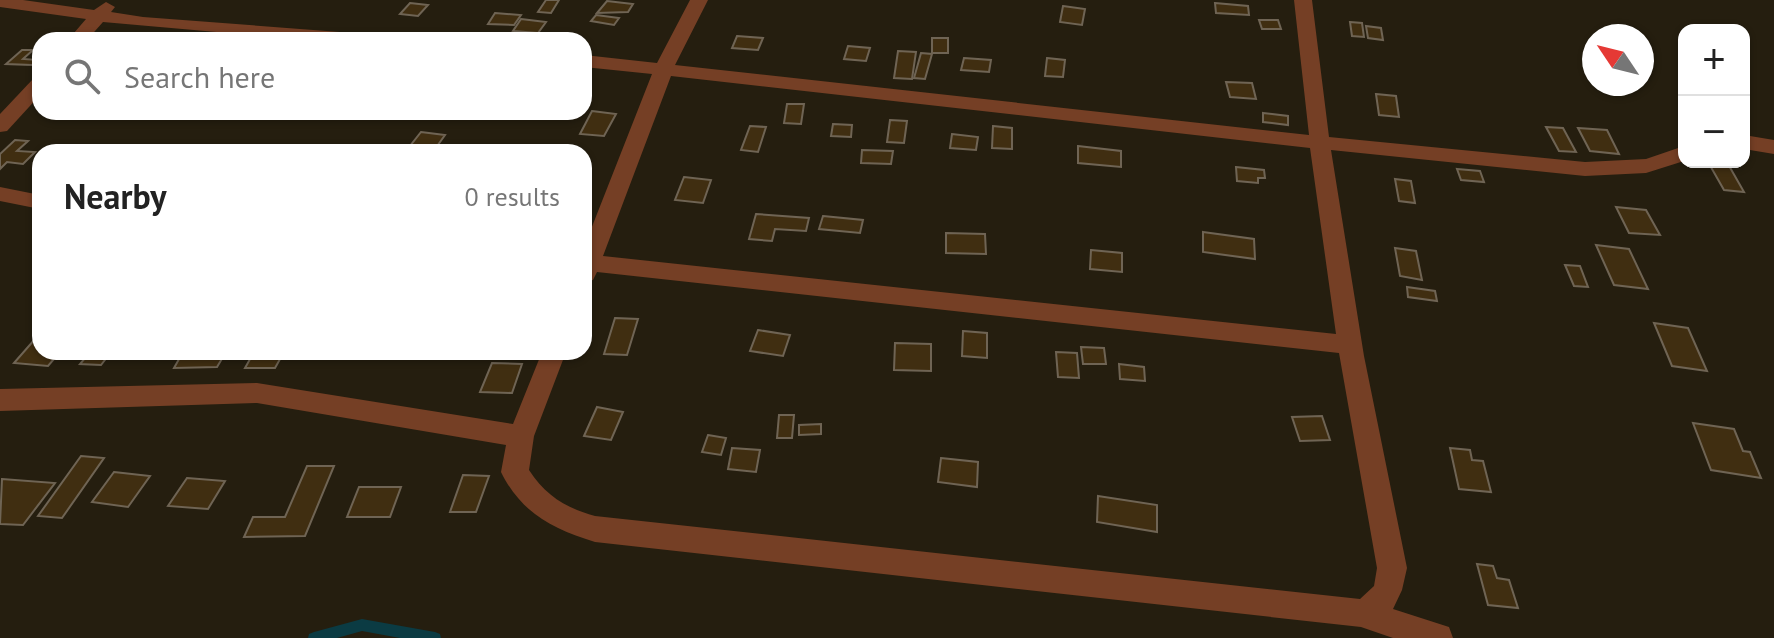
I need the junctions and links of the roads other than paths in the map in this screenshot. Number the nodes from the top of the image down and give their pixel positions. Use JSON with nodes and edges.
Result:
{"nodes":[{"id":1,"x":114,"y":0,"type":"edge"},
{"id":2,"x":699,"y":0,"type":"edge"},
{"id":3,"x":1303,"y":0,"type":"edge"},
{"id":4,"x":0,"y":2,"type":"edge"},
{"id":5,"x":99,"y":14,"type":"junction"},
{"id":6,"x":84,"y":32,"type":"edge"},
{"id":7,"x":274,"y":32,"type":"edge"},
{"id":8,"x":592,"y":62,"type":"edge"},
{"id":9,"x":664,"y":69,"type":"junction"},
{"id":10,"x":32,"y":92,"type":"edge"},
{"id":11,"x":0,"y":126,"type":"edge"},
{"id":12,"x":1318,"y":142,"type":"junction"},
{"id":13,"x":1750,"y":143,"type":"edge"},
{"id":14,"x":1774,"y":147,"type":"edge"},
{"id":15,"x":1678,"y":156,"type":"edge"},
{"id":16,"x":0,"y":194,"type":"edge"},
{"id":17,"x":32,"y":200,"type":"edge"},
{"id":18,"x":592,"y":252,"type":"edge"},
{"id":19,"x":592,"y":268,"type":"edge"},
{"id":20,"x":1351,"y":345,"type":"junction"},
{"id":21,"x":551,"y":360,"type":"edge"},
{"id":22,"x":0,"y":400,"type":"edge"},
{"id":23,"x":521,"y":436,"type":"junction"},
{"id":24,"x":1361,"y":613,"type":"junction"},
{"id":25,"x":1438,"y":638,"type":"edge"}],
"edges":[{"from":1,"to":5,"type":"street"},
{"from":2,"to":9,"type":"street"},
{"from":3,"to":12,"type":"street"},
{"from":4,"to":5,"type":"street"},
{"from":5,"to":6,"type":"street"},
{"from":5,"to":7,"type":"street"},
{"from":8,"to":9,"type":"street"},
{"from":9,"to":12,"type":"street"},
{"from":9,"to":18,"type":"street"},
{"from":10,"to":11,"type":"street"},
{"from":12,"to":15,"type":"street"},
{"from":12,"to":20,"type":"street"},
{"from":13,"to":14,"type":"street"},
{"from":16,"to":17,"type":"street"},
{"from":19,"to":20,"type":"street"},
{"from":20,"to":24,"type":"street"},
{"from":21,"to":23,"type":"street"},
{"from":22,"to":23,"type":"street"},
{"from":23,"to":24,"type":"street"},
{"from":24,"to":25,"type":"street"}]}
